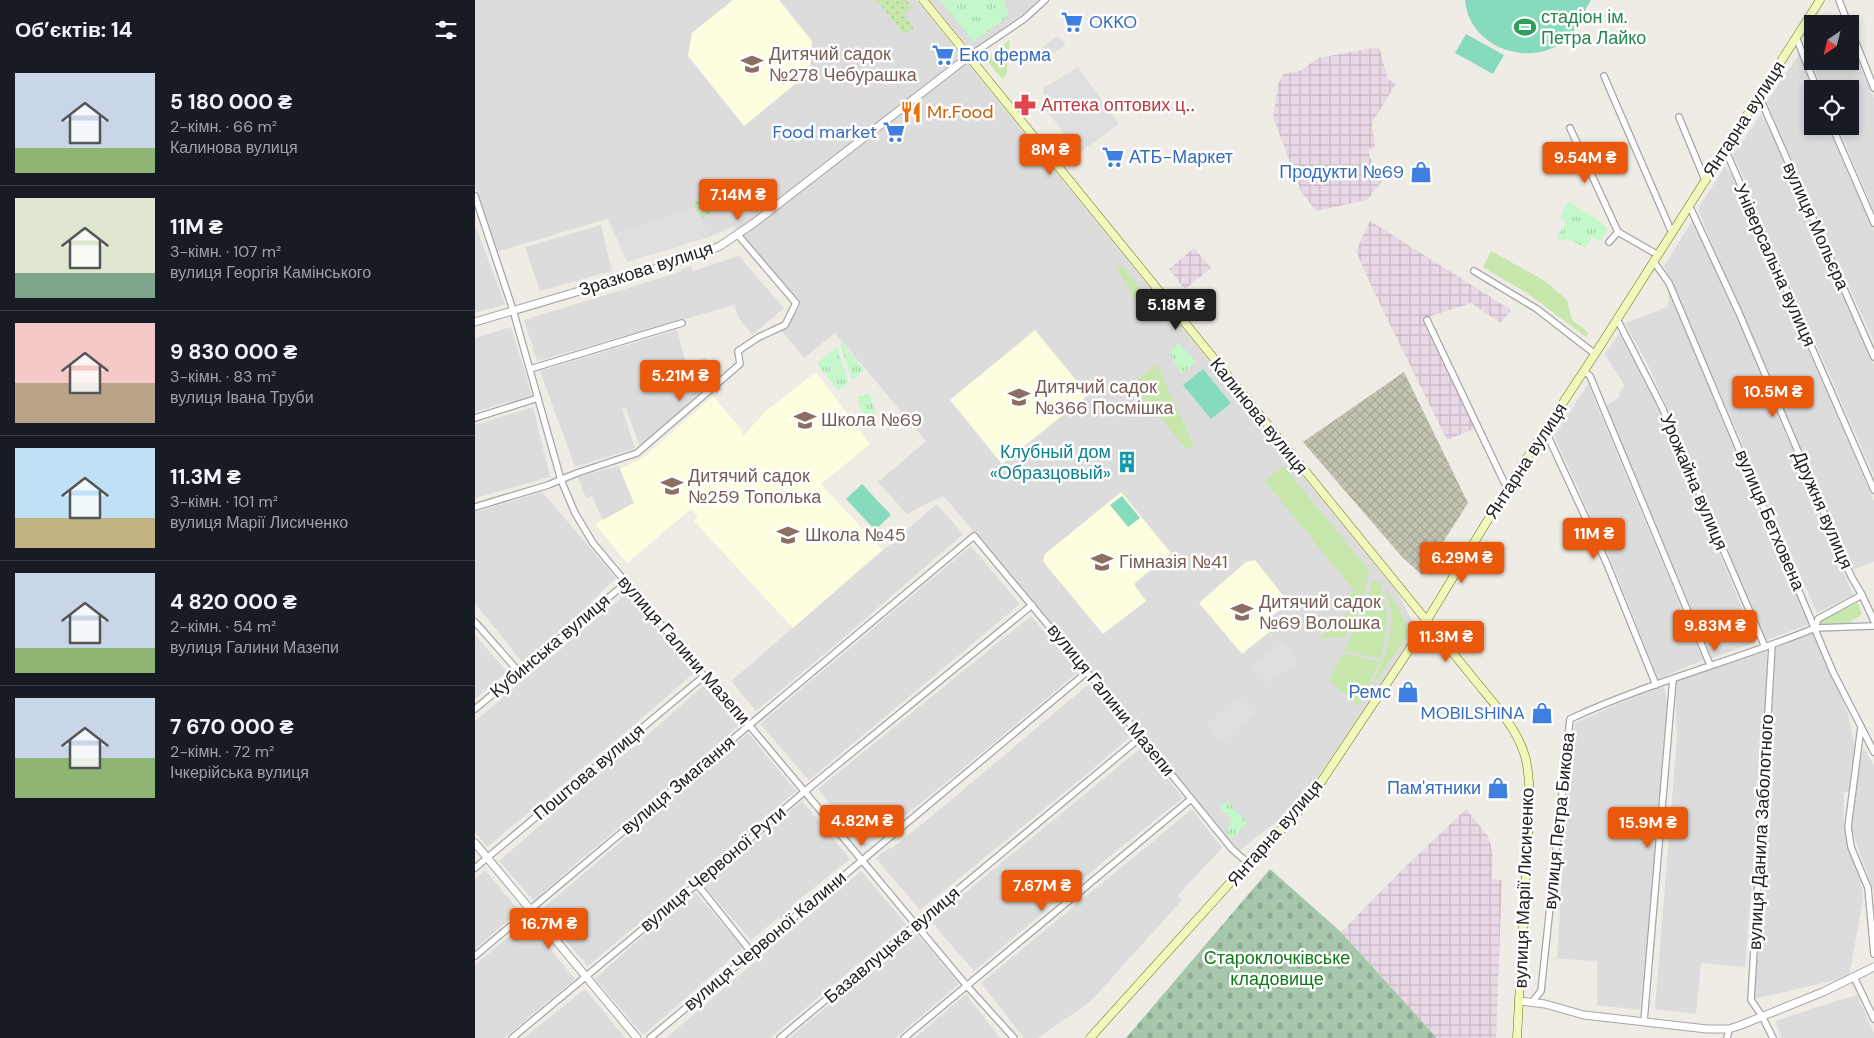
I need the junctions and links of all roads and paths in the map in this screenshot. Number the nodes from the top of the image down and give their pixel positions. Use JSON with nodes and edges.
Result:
{"nodes":[{"id":1,"x":923,"y":0,"type":"edge"},
{"id":2,"x":1045,"y":0,"type":"edge"},
{"id":3,"x":1820,"y":0,"type":"edge"},
{"id":4,"x":1839,"y":0,"type":"edge"},
{"id":5,"x":1845,"y":15,"type":"edge"},
{"id":6,"x":1796,"y":37,"type":"junction"},
{"id":7,"x":1859,"y":50,"type":"edge"},
{"id":8,"x":968,"y":57,"type":"junction"},
{"id":9,"x":1604,"y":76,"type":"dead end"},
{"id":10,"x":1813,"y":80,"type":"edge"},
{"id":11,"x":1874,"y":88,"type":"edge"},
{"id":12,"x":1759,"y":96,"type":"junction"},
{"id":13,"x":1679,"y":117,"type":"dead end"},
{"id":14,"x":1570,"y":128,"type":"dead end"},
{"id":15,"x":1836,"y":135,"type":"edge"},
{"id":16,"x":1725,"y":149,"type":"junction"},
{"id":17,"x":1705,"y":180,"type":"junction"},
{"id":18,"x":475,"y":196,"type":"edge"},
{"id":19,"x":1689,"y":205,"type":"junction"},
{"id":20,"x":477,"y":212,"type":"edge"},
{"id":21,"x":1874,"y":223,"type":"edge"},
{"id":22,"x":1618,"y":232,"type":"junction"},
{"id":23,"x":1672,"y":233,"type":"junction"},
{"id":24,"x":738,"y":235,"type":"junction"},
{"id":25,"x":1609,"y":242,"type":"dead end"},
{"id":26,"x":1656,"y":258,"type":"junction"},
{"id":27,"x":1474,"y":271,"type":"dead end"},
{"id":28,"x":513,"y":310,"type":"junction"},
{"id":29,"x":1617,"y":319,"type":"junction"},
{"id":30,"x":1427,"y":320,"type":"dead end"},
{"id":31,"x":475,"y":322,"type":"edge"},
{"id":32,"x":682,"y":322,"type":"dead end"},
{"id":33,"x":1595,"y":354,"type":"junction"},
{"id":34,"x":1874,"y":357,"type":"edge"},
{"id":35,"x":530,"y":368,"type":"junction"},
{"id":36,"x":1584,"y":371,"type":"junction"},
{"id":37,"x":538,"y":398,"type":"junction"},
{"id":38,"x":475,"y":418,"type":"edge"},
{"id":39,"x":1545,"y":430,"type":"junction"},
{"id":40,"x":561,"y":480,"type":"junction"},
{"id":41,"x":1509,"y":485,"type":"junction"},
{"id":42,"x":1874,"y":490,"type":"edge"},
{"id":43,"x":475,"y":506,"type":"edge"},
{"id":44,"x":974,"y":536,"type":"joint"},
{"id":45,"x":626,"y":583,"type":"junction"},
{"id":46,"x":1862,"y":595,"type":"junction"},
{"id":47,"x":1032,"y":605,"type":"junction"},
{"id":48,"x":1427,"y":621,"type":"junction"},
{"id":49,"x":1874,"y":621,"type":"edge"},
{"id":50,"x":475,"y":622,"type":"edge"},
{"id":51,"x":1874,"y":626,"type":"edge"},
{"id":52,"x":1815,"y":628,"type":"junction"},
{"id":53,"x":1772,"y":646,"type":"junction"},
{"id":54,"x":1765,"y":648,"type":"junction"},
{"id":55,"x":1710,"y":665,"type":"junction"},
{"id":56,"x":519,"y":672,"type":"junction"},
{"id":57,"x":1087,"y":672,"type":"junction"},
{"id":58,"x":704,"y":676,"type":"junction"},
{"id":59,"x":1673,"y":679,"type":"junction"},
{"id":60,"x":1656,"y":685,"type":"junction"},
{"id":61,"x":475,"y":709,"type":"edge"},
{"id":62,"x":749,"y":725,"type":"junction"},
{"id":63,"x":1861,"y":727,"type":"junction"},
{"id":64,"x":1141,"y":737,"type":"junction"},
{"id":65,"x":1874,"y":752,"type":"edge"},
{"id":66,"x":804,"y":792,"type":"junction"},
{"id":67,"x":1191,"y":799,"type":"junction"},
{"id":68,"x":475,"y":843,"type":"edge"},
{"id":69,"x":487,"y":858,"type":"junction"},
{"id":70,"x":862,"y":860,"type":"junction"},
{"id":71,"x":1248,"y":863,"type":"junction"},
{"id":72,"x":475,"y":868,"type":"edge"},
{"id":73,"x":697,"y":884,"type":"junction"},
{"id":74,"x":531,"y":910,"type":"junction"},
{"id":75,"x":917,"y":925,"type":"junction"},
{"id":76,"x":752,"y":952,"type":"junction"},
{"id":77,"x":1874,"y":954,"type":"edge"},
{"id":78,"x":475,"y":956,"type":"edge"},
{"id":79,"x":1874,"y":967,"type":"edge"},
{"id":80,"x":585,"y":976,"type":"junction"},
{"id":81,"x":1854,"y":977,"type":"junction"},
{"id":82,"x":967,"y":986,"type":"junction"},
{"id":83,"x":1519,"y":1001,"type":"junction"},
{"id":84,"x":1532,"y":1002,"type":"junction"},
{"id":85,"x":1762,"y":1016,"type":"junction"},
{"id":86,"x":1874,"y":1019,"type":"edge"},
{"id":87,"x":1644,"y":1021,"type":"junction"},
{"id":88,"x":1729,"y":1028,"type":"junction"},
{"id":89,"x":512,"y":1038,"type":"edge"},
{"id":90,"x":637,"y":1038,"type":"edge"},
{"id":91,"x":651,"y":1038,"type":"edge"},
{"id":92,"x":780,"y":1038,"type":"edge"},
{"id":93,"x":904,"y":1038,"type":"edge"},
{"id":94,"x":1014,"y":1038,"type":"edge"},
{"id":95,"x":1090,"y":1038,"type":"edge"},
{"id":96,"x":1517,"y":1038,"type":"edge"},
{"id":97,"x":1727,"y":1038,"type":"edge"},
{"id":98,"x":1773,"y":1038,"type":"edge"}],
"edges":[{"from":1,"to":8,"type":"main road","name":"Калинова вулиця"},
{"from":2,"to":8,"type":"street"},
{"from":3,"to":6,"type":"main road","name":"Янтарна вулиця"},
{"from":4,"to":5,"type":"street"},
{"from":6,"to":10,"type":"street"},
{"from":6,"to":12,"type":"main road","name":"Янтарна вулиця"},
{"from":7,"to":11,"type":"street"},
{"from":8,"to":24,"type":"street","name":"Зразкова вулиця"},
{"from":8,"to":48,"type":"main road","name":"Калинова вулиця"},
{"from":9,"to":23,"type":"street"},
{"from":12,"to":16,"type":"main road","name":"Янтарна вулиця"},
{"from":12,"to":34,"type":"street","name":"вулиця Мольєра"},
{"from":13,"to":17,"type":"street"},
{"from":14,"to":22,"type":"street"},
{"from":15,"to":21,"type":"street"},
{"from":16,"to":17,"type":"main road","name":"Янтарна вулиця"},
{"from":16,"to":42,"type":"street","name":"Універсальна вулиця"},
{"from":17,"to":19,"type":"main road","name":"Янтарна вулиця"},
{"from":18,"to":20,"type":"street","name":"вулиця Галини Мазепи"},
{"from":19,"to":23,"type":"main road","name":"Янтарна вулиця"},
{"from":19,"to":46,"type":"street","name":"Дружня вулиця"},
{"from":20,"to":28,"type":"street","name":"вулиця Галини Мазепи"},
{"from":22,"to":25,"type":"street"},
{"from":22,"to":26,"type":"street"},
{"from":23,"to":26,"type":"main road","name":"Янтарна вулиця"},
{"from":24,"to":28,"type":"street","name":"Зразкова вулиця"},
{"from":24,"to":40,"type":"street"},
{"from":26,"to":29,"type":"main road","name":"Янтарна вулиця"},
{"from":26,"to":52,"type":"street","name":"вулиця Бетховена"},
{"from":27,"to":33,"type":"street"},
{"from":28,"to":31,"type":"street","name":"Зразкова вулиця"},
{"from":28,"to":35,"type":"street","name":"вулиця Галини Мазепи"},
{"from":29,"to":33,"type":"main road","name":"Янтарна вулиця"},
{"from":29,"to":54,"type":"street","name":"Урожайна вулиця"},
{"from":30,"to":41,"type":"street"},
{"from":32,"to":35,"type":"street"},
{"from":33,"to":36,"type":"main road","name":"Янтарна вулиця"},
{"from":35,"to":37,"type":"street","name":"вулиця Галини Мазепи"},
{"from":36,"to":39,"type":"main road","name":"Янтарна вулиця"},
{"from":36,"to":55,"type":"street"},
{"from":37,"to":38,"type":"street"},
{"from":37,"to":40,"type":"street","name":"вулиця Галини Мазепи"},
{"from":39,"to":41,"type":"main road","name":"Янтарна вулиця"},
{"from":39,"to":60,"type":"street"},
{"from":40,"to":43,"type":"street"},
{"from":40,"to":45,"type":"street","name":"вулиця Галини Мазепи"},
{"from":41,"to":48,"type":"main road","name":"Янтарна вулиця"},
{"from":44,"to":47,"type":"street","name":"вулиця Галини Мазепи"},
{"from":44,"to":62,"type":"street","name":"вулиця Змагання"},
{"from":45,"to":56,"type":"street","name":"Кубинська вулиця"},
{"from":45,"to":58,"type":"street","name":"вулиця Галини Мазепи"},
{"from":46,"to":49,"type":"street","name":"Дружня вулиця"},
{"from":46,"to":52,"type":"street","name":"вулиця Петра Бикова"},
{"from":47,"to":57,"type":"street","name":"вулиця Галини Мазепи"},
{"from":47,"to":66,"type":"street","name":"вулиця Червоної Рути"},
{"from":48,"to":71,"type":"main road","name":"Янтарна вулиця"},
{"from":48,"to":83,"type":"main road","name":"вулиця Марії Лисиченко"},
{"from":50,"to":56,"type":"street"},
{"from":51,"to":52,"type":"street"},
{"from":52,"to":53,"type":"street","name":"вулиця Петра Бикова"},
{"from":52,"to":63,"type":"street","name":"вулиця Бетховена"},
{"from":53,"to":54,"type":"street","name":"вулиця Петра Бикова"},
{"from":53,"to":85,"type":"street","name":"вулиця Данила Заболотного"},
{"from":54,"to":55,"type":"street","name":"вулиця Петра Бикова"},
{"from":55,"to":59,"type":"street","name":"вулиця Петра Бикова"},
{"from":56,"to":61,"type":"street","name":"Кубинська вулиця"},
{"from":57,"to":64,"type":"street","name":"вулиця Галини Мазепи"},
{"from":57,"to":70,"type":"street","name":"вулиця Червоної Калини"},
{"from":58,"to":62,"type":"street","name":"вулиця Галини Мазепи"},
{"from":58,"to":69,"type":"street","name":"Поштова вулиця"},
{"from":59,"to":60,"type":"street","name":"вулиця Петра Бикова"},
{"from":59,"to":87,"type":"street"},
{"from":60,"to":84,"type":"street","name":"вулиця Петра Бикова"},
{"from":62,"to":66,"type":"street","name":"вулиця Галини Мазепи"},
{"from":62,"to":74,"type":"street","name":"вулиця Змагання"},
{"from":63,"to":65,"type":"street","name":"вулиця Бетховена"},
{"from":63,"to":77,"type":"street"},
{"from":64,"to":67,"type":"street","name":"вулиця Галини Мазепи"},
{"from":64,"to":75,"type":"street","name":"Базавлуцька вулиця"},
{"from":66,"to":70,"type":"street","name":"вулиця Галини Мазепи"},
{"from":66,"to":73,"type":"street","name":"вулиця Червоної Рути"},
{"from":67,"to":71,"type":"street","name":"вулиця Галини Мазепи"},
{"from":67,"to":82,"type":"street"},
{"from":68,"to":69,"type":"street"},
{"from":69,"to":72,"type":"street","name":"Поштова вулиця"},
{"from":69,"to":74,"type":"street"},
{"from":70,"to":75,"type":"street","name":"вулиця Галини Мазепи"},
{"from":70,"to":76,"type":"street","name":"вулиця Червоної Калини"},
{"from":71,"to":95,"type":"main road","name":"Янтарна вулиця"},
{"from":73,"to":76,"type":"street"},
{"from":73,"to":80,"type":"street","name":"вулиця Червоної Рути"},
{"from":74,"to":78,"type":"street","name":"вулиця Змагання"},
{"from":74,"to":80,"type":"street"},
{"from":75,"to":82,"type":"street","name":"вулиця Галини Мазепи"},
{"from":75,"to":92,"type":"street","name":"Базавлуцька вулиця"},
{"from":76,"to":91,"type":"street","name":"вулиця Червоної Калини"},
{"from":79,"to":81,"type":"street"},
{"from":80,"to":89,"type":"street","name":"вулиця Червоної Рути"},
{"from":80,"to":90,"type":"street"},
{"from":81,"to":85,"type":"street"},
{"from":81,"to":86,"type":"street"},
{"from":82,"to":93,"type":"street"},
{"from":82,"to":94,"type":"street","name":"вулиця Галини Мазепи"},
{"from":83,"to":84,"type":"street"},
{"from":83,"to":96,"type":"main road","name":"вулиця Марії Лисиченко"},
{"from":84,"to":87,"type":"street"},
{"from":85,"to":88,"type":"street"},
{"from":85,"to":98,"type":"street","name":"вулиця Данила Заболотного"},
{"from":87,"to":88,"type":"street"},
{"from":88,"to":97,"type":"street"}]}
